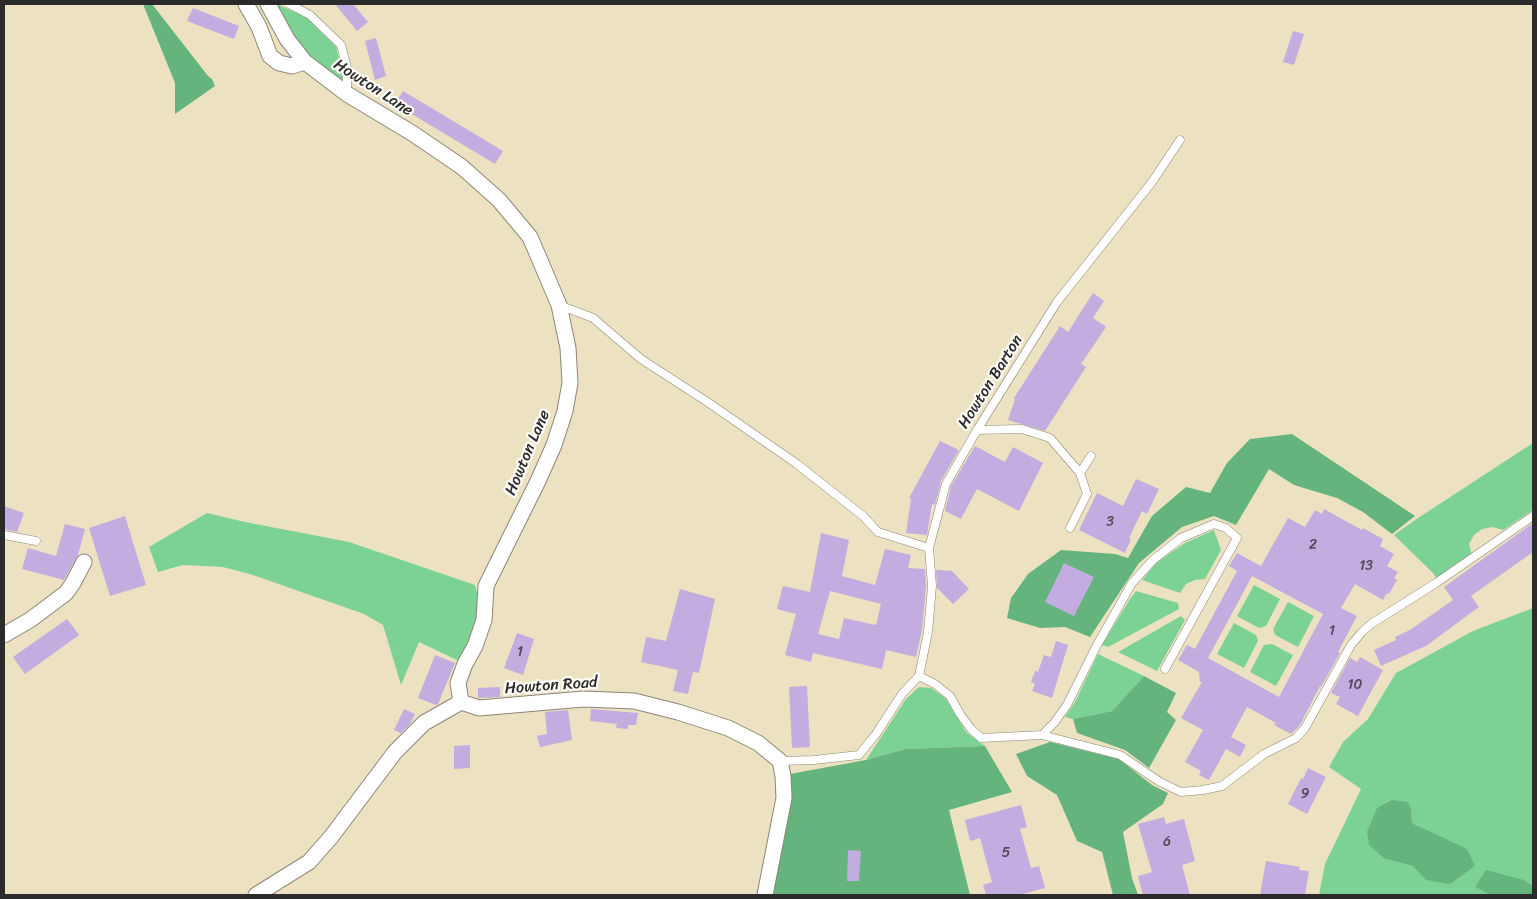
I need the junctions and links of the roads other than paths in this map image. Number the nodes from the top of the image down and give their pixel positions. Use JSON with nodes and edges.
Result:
{"nodes":[{"id":1,"x":246,"y":4,"type":"edge"},
{"id":2,"x":268,"y":4,"type":"edge"},
{"id":3,"x":288,"y":4,"type":"edge"},
{"id":4,"x":305,"y":62,"type":"junction"},
{"id":5,"x":347,"y":94,"type":"junction"},
{"id":6,"x":1180,"y":140,"type":"dead end"},
{"id":7,"x":559,"y":305,"type":"junction"},
{"id":8,"x":977,"y":430,"type":"junction"},
{"id":9,"x":1091,"y":456,"type":"dead end"},
{"id":10,"x":1080,"y":473,"type":"junction"},
{"id":11,"x":1533,"y":516,"type":"edge"},
{"id":12,"x":1070,"y":528,"type":"dead end"},
{"id":13,"x":4,"y":535,"type":"edge"},
{"id":14,"x":36,"y":541,"type":"dead end"},
{"id":15,"x":929,"y":548,"type":"junction"},
{"id":16,"x":84,"y":562,"type":"dead end"},
{"id":17,"x":4,"y":635,"type":"edge"},
{"id":18,"x":1165,"y":669,"type":"dead end"},
{"id":19,"x":919,"y":676,"type":"junction"},
{"id":20,"x":461,"y":702,"type":"junction"},
{"id":21,"x":1042,"y":735,"type":"junction"},
{"id":22,"x":780,"y":761,"type":"junction"},
{"id":23,"x":256,"y":895,"type":"edge"},
{"id":24,"x":765,"y":895,"type":"edge"}],
"edges":[{"from":1,"to":4,"type":"street"},
{"from":2,"to":4,"type":"street","name":"Howton Lane"},
{"from":3,"to":5,"type":"lane"},
{"from":4,"to":5,"type":"street","name":"Howton Lane"},
{"from":5,"to":7,"type":"street","name":"Howton Lane"},
{"from":6,"to":8,"type":"lane","name":"Howton Barton"},
{"from":7,"to":15,"type":"lane"},
{"from":7,"to":20,"type":"street","name":"Howton Lane"},
{"from":8,"to":10,"type":"lane"},
{"from":8,"to":15,"type":"lane","name":"Howton Barton"},
{"from":9,"to":10,"type":"lane"},
{"from":10,"to":12,"type":"lane"},
{"from":11,"to":21,"type":"lane"},
{"from":13,"to":14,"type":"lane"},
{"from":15,"to":19,"type":"lane","name":"Howton Barton"},
{"from":16,"to":17,"type":"street"},
{"from":18,"to":21,"type":"lane"},
{"from":19,"to":21,"type":"lane"},
{"from":19,"to":22,"type":"lane"},
{"from":20,"to":22,"type":"street","name":"Howton Road"},
{"from":20,"to":23,"type":"street"},
{"from":22,"to":24,"type":"street"}]}
